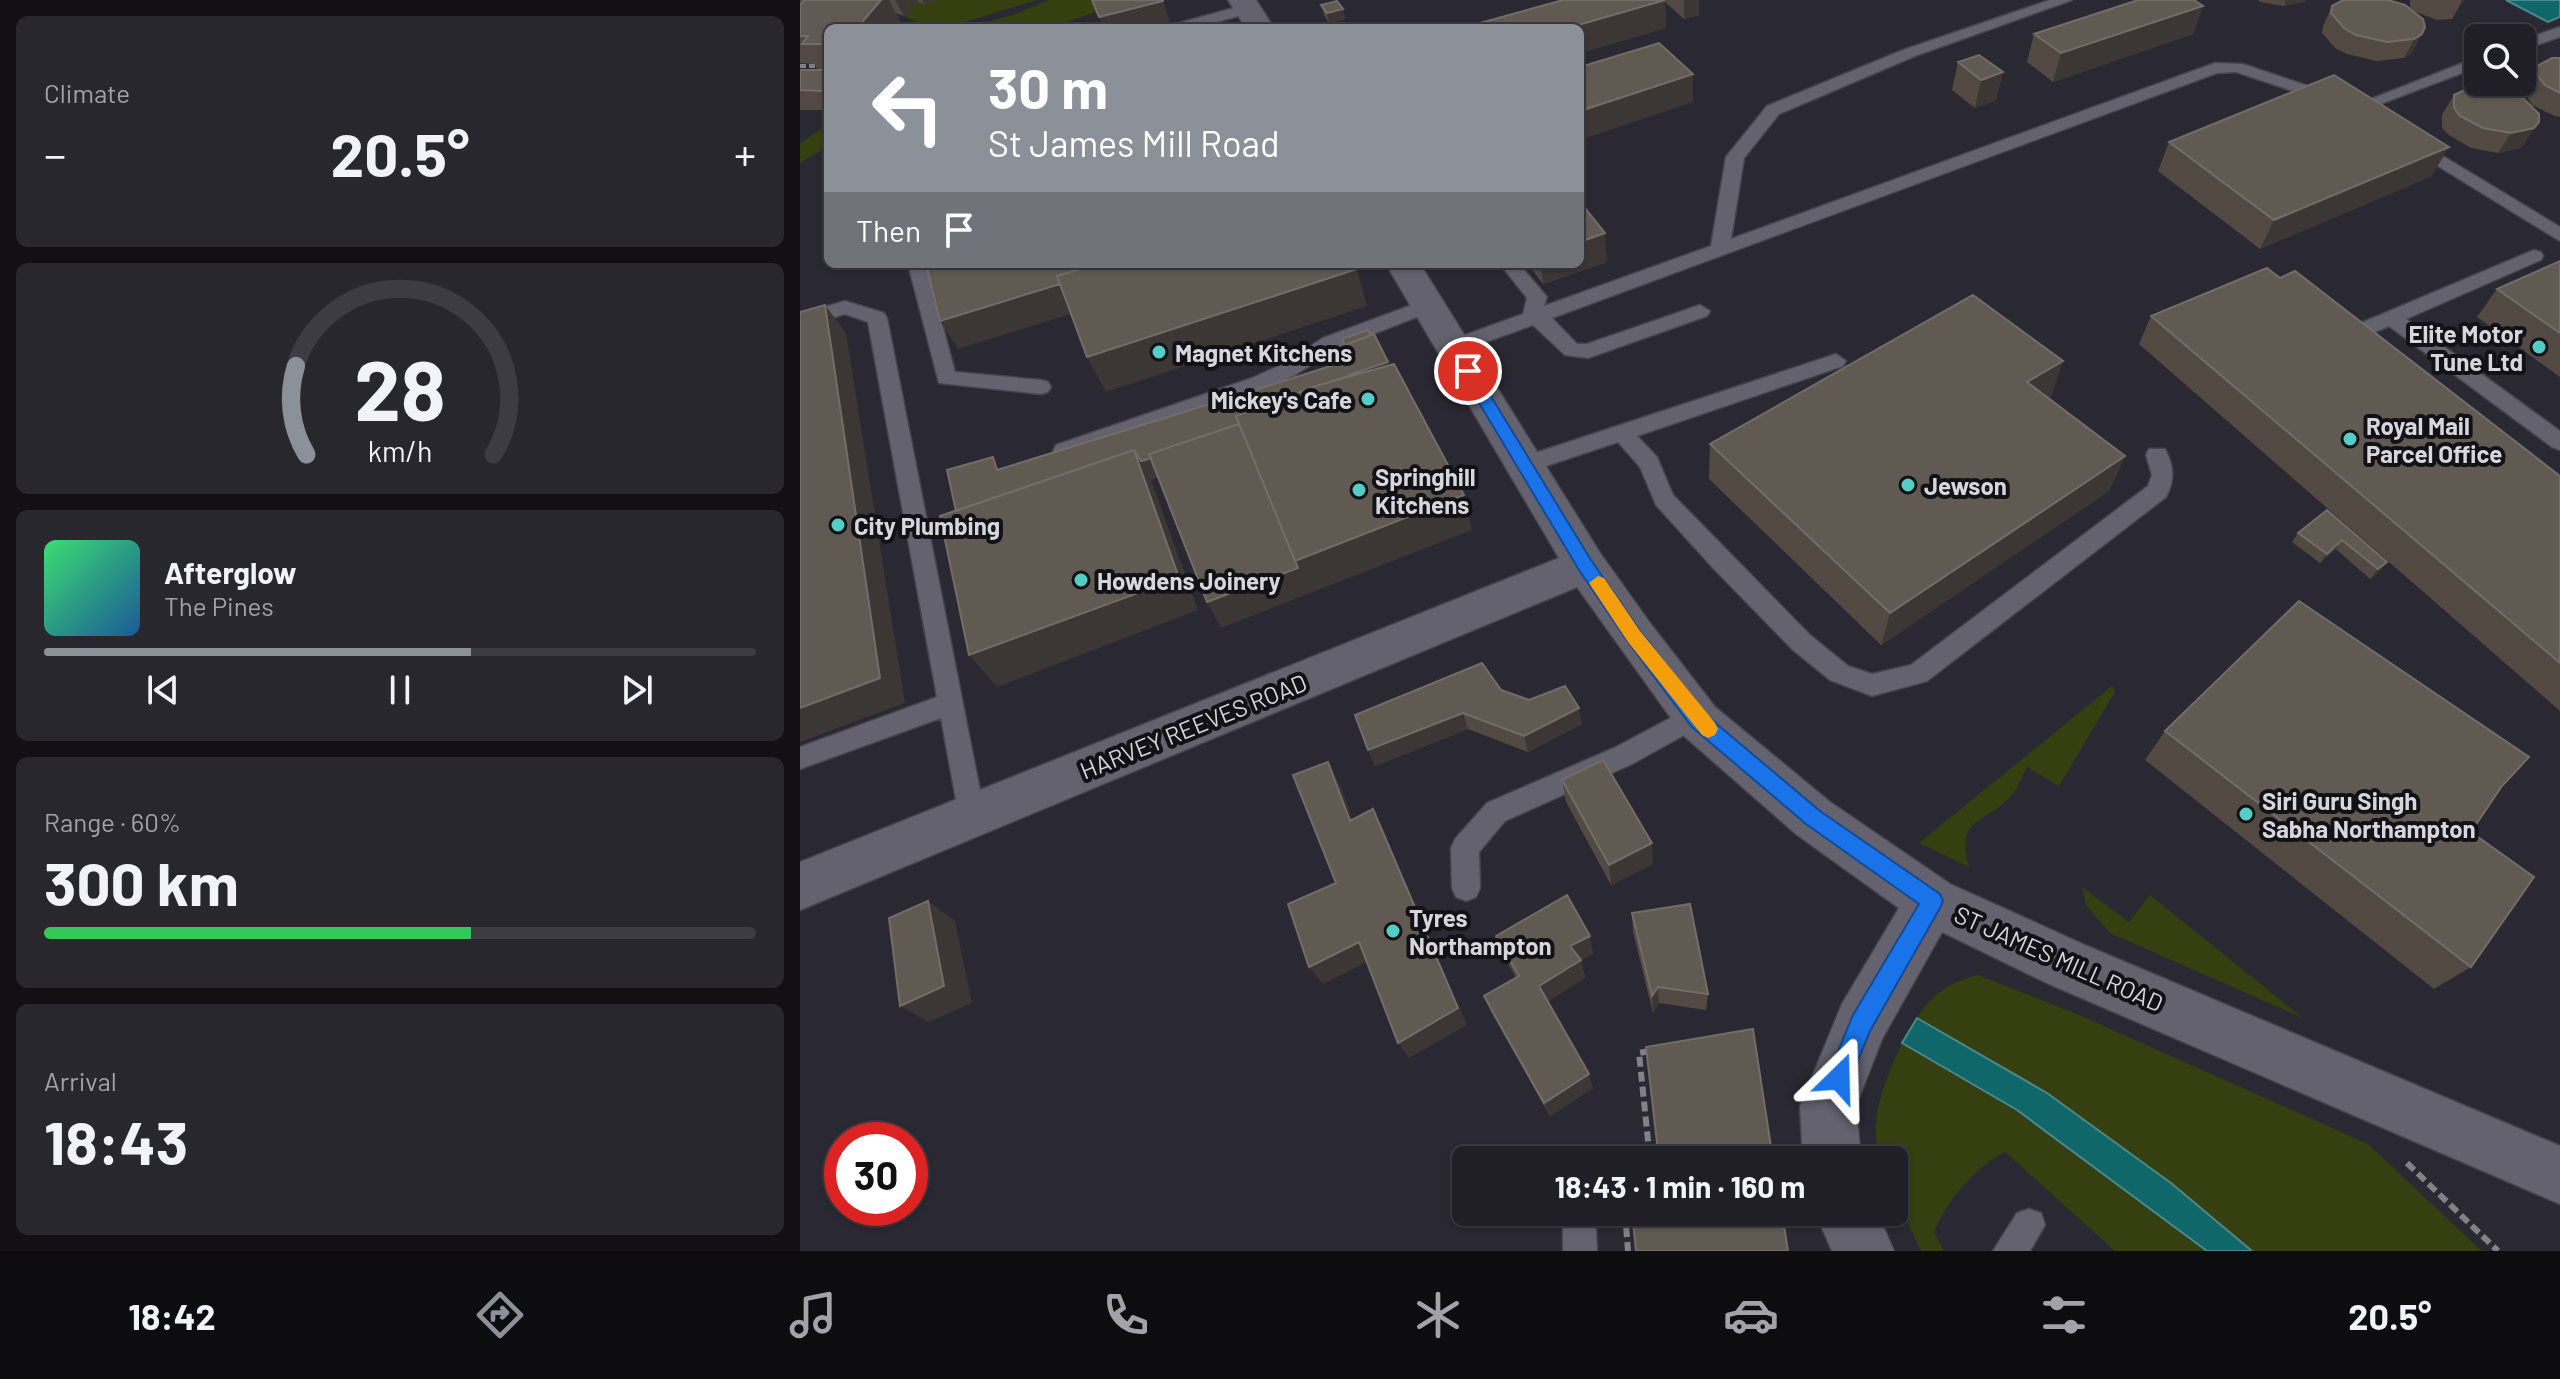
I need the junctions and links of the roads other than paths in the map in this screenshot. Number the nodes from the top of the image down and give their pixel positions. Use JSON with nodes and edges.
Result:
{"nodes":[{"id":1,"x":2065,"y":0,"type":"edge"},
{"id":2,"x":1250,"y":12,"type":"edge"},
{"id":3,"x":1195,"y":24,"type":"edge"},
{"id":4,"x":2560,"y":32,"type":"edge"},
{"id":5,"x":2536,"y":40,"type":"edge"},
{"id":6,"x":2464,"y":67,"type":"edge"},
{"id":7,"x":2356,"y":108,"type":"junction"},
{"id":8,"x":2560,"y":235,"type":"edge"},
{"id":9,"x":1720,"y":248,"type":"junction"},
{"id":10,"x":2534,"y":256,"type":"dead end"},
{"id":11,"x":918,"y":268,"type":"edge"},
{"id":12,"x":1405,"y":268,"type":"edge"},
{"id":13,"x":1512,"y":268,"type":"edge"},
{"id":14,"x":1428,"y":305,"type":"junction"},
{"id":15,"x":1700,"y":311,"type":"dead end"},
{"id":16,"x":801,"y":315,"type":"edge"},
{"id":17,"x":1532,"y":317,"type":"junction"},
{"id":18,"x":2391,"y":318,"type":"junction"},
{"id":19,"x":2361,"y":331,"type":"edge"},
{"id":20,"x":1453,"y":347,"type":"junction"},
{"id":21,"x":1836,"y":361,"type":"dead end"},
{"id":22,"x":1041,"y":387,"type":"dead end"},
{"id":23,"x":1621,"y":432,"type":"junction"},
{"id":24,"x":2560,"y":442,"type":"edge"},
{"id":25,"x":2157,"y":455,"type":"dead end"},
{"id":26,"x":1048,"y":456,"type":"edge"},
{"id":27,"x":1525,"y":465,"type":"junction"},
{"id":28,"x":1585,"y":565,"type":"junction"},
{"id":29,"x":951,"y":703,"type":"junction"},
{"id":30,"x":1695,"y":716,"type":"junction"},
{"id":31,"x":800,"y":758,"type":"edge"},
{"id":32,"x":972,"y":816,"type":"junction"},
{"id":33,"x":800,"y":886,"type":"edge"},
{"id":34,"x":1466,"y":888,"type":"dead end"},
{"id":35,"x":1932,"y":901,"type":"junction"},
{"id":36,"x":1831,"y":1146,"type":"edge"},
{"id":37,"x":2560,"y":1175,"type":"edge"},
{"id":38,"x":1579,"y":1226,"type":"edge"},
{"id":39,"x":1852,"y":1226,"type":"edge"},
{"id":40,"x":1580,"y":1251,"type":"edge"},
{"id":41,"x":1864,"y":1251,"type":"edge"}],
"edges":[{"from":1,"to":9,"type":"lane"},
{"from":2,"to":3,"type":"lane"},
{"from":4,"to":5,"type":"lane"},
{"from":6,"to":7,"type":"lane"},
{"from":7,"to":8,"type":"lane"},
{"from":7,"to":9,"type":"lane"},
{"from":9,"to":17,"type":"lane"},
{"from":10,"to":18,"type":"lane"},
{"from":11,"to":22,"type":"lane"},
{"from":12,"to":14,"type":"street","name":"ST JAMES MILL ROAD"},
{"from":13,"to":17,"type":"lane"},
{"from":14,"to":20,"type":"street","name":"ST JAMES MILL ROAD"},
{"from":14,"to":26,"type":"lane"},
{"from":15,"to":17,"type":"lane"},
{"from":16,"to":29,"type":"lane"},
{"from":17,"to":20,"type":"lane"},
{"from":18,"to":19,"type":"lane"},
{"from":18,"to":24,"type":"lane"},
{"from":20,"to":27,"type":"street","name":"ST JAMES MILL ROAD"},
{"from":21,"to":23,"type":"lane"},
{"from":23,"to":25,"type":"lane"},
{"from":23,"to":27,"type":"lane"},
{"from":27,"to":28,"type":"street","name":"ST JAMES MILL ROAD"},
{"from":28,"to":30,"type":"street","name":"ST JAMES MILL ROAD"},
{"from":28,"to":32,"type":"street","name":"HARVEY REEVES ROAD"},
{"from":29,"to":31,"type":"lane"},
{"from":29,"to":32,"type":"lane"},
{"from":30,"to":34,"type":"lane"},
{"from":30,"to":35,"type":"street","name":"ST JAMES MILL ROAD"},
{"from":32,"to":33,"type":"street","name":"HARVEY REEVES ROAD"},
{"from":35,"to":36,"type":"street"},
{"from":35,"to":37,"type":"street","name":"ST JAMES MILL ROAD"},
{"from":38,"to":40,"type":"lane"},
{"from":39,"to":41,"type":"street"}]}
